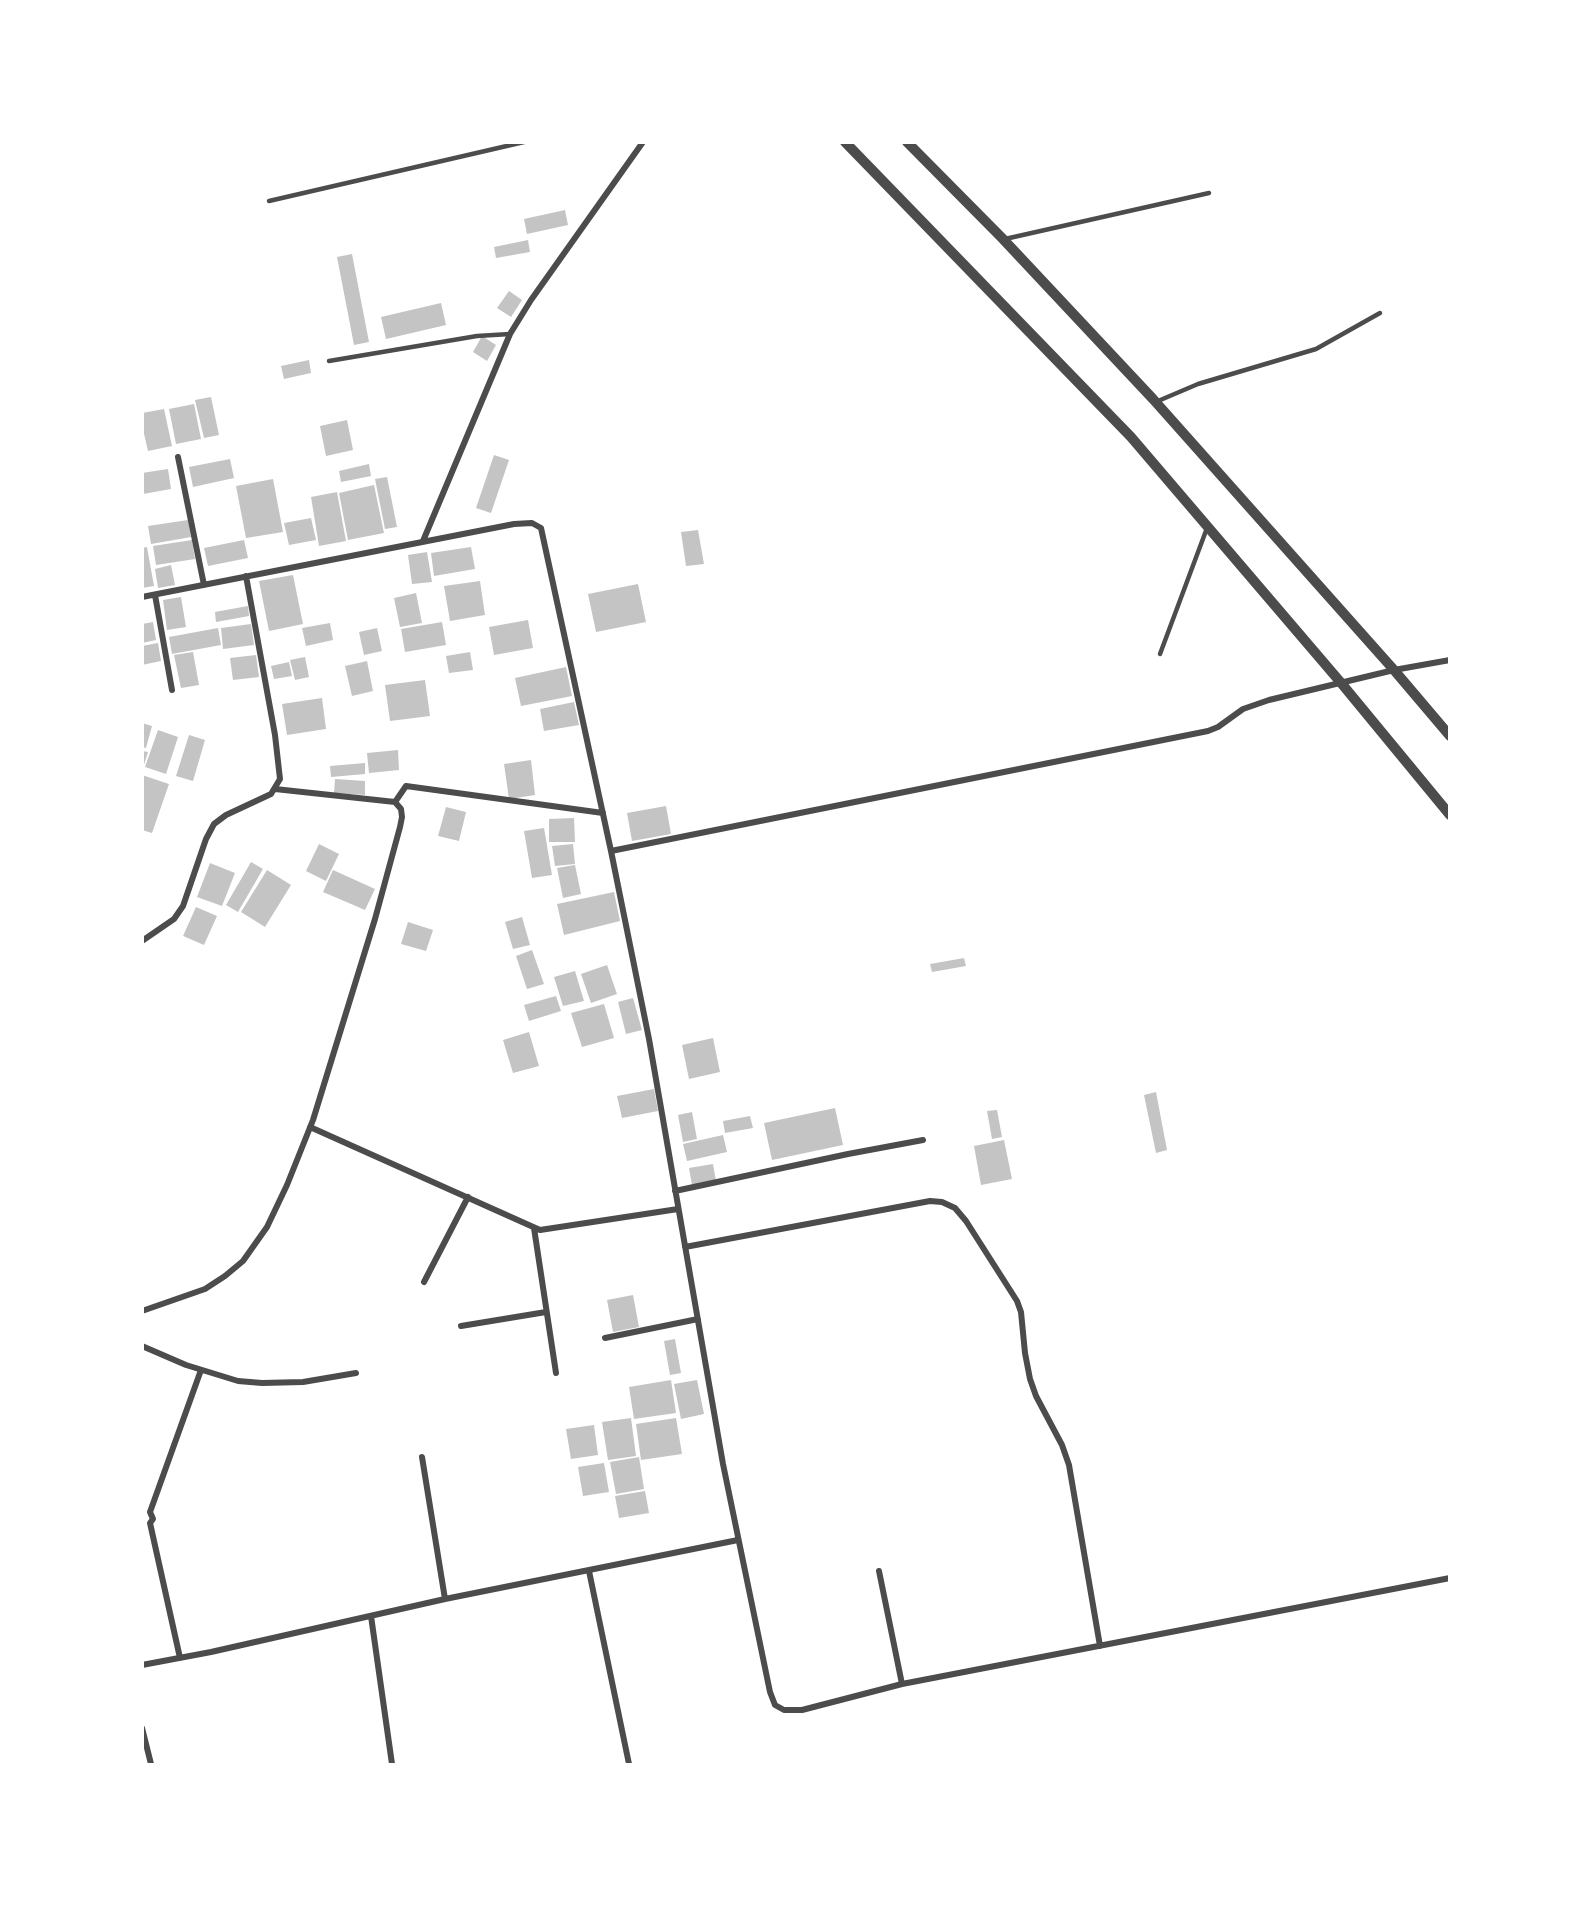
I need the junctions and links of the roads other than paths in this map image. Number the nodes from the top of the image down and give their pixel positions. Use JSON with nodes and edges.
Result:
{"nodes":[{"id":1,"x":524,"y":142,"type":"edge"},
{"id":2,"x":643,"y":142,"type":"edge"},
{"id":3,"x":845,"y":142,"type":"edge"},
{"id":4,"x":907,"y":142,"type":"edge"},
{"id":5,"x":1209,"y":193,"type":"dead end"},
{"id":6,"x":269,"y":201,"type":"dead end"},
{"id":7,"x":1003,"y":239,"type":"junction"},
{"id":8,"x":1380,"y":313,"type":"dead end"},
{"id":9,"x":510,"y":334,"type":"junction"},
{"id":10,"x":329,"y":361,"type":"dead end"},
{"id":11,"x":1155,"y":402,"type":"junction"},
{"id":12,"x":178,"y":457,"type":"dead end"},
{"id":13,"x":1207,"y":528,"type":"junction"},
{"id":14,"x":423,"y":541,"type":"junction"},
{"id":15,"x":246,"y":576,"type":"junction"},
{"id":16,"x":204,"y":585,"type":"junction"},
{"id":17,"x":155,"y":595,"type":"junction"},
{"id":18,"x":142,"y":597,"type":"edge"},
{"id":19,"x":1160,"y":654,"type":"dead end"},
{"id":20,"x":1449,"y":660,"type":"edge"},
{"id":21,"x":1394,"y":670,"type":"junction"},
{"id":22,"x":1341,"y":684,"type":"junction"},
{"id":23,"x":172,"y":690,"type":"dead end"},
{"id":24,"x":1449,"y":736,"type":"edge"},
{"id":25,"x":275,"y":789,"type":"junction"},
{"id":26,"x":395,"y":802,"type":"junction"},
{"id":27,"x":603,"y":813,"type":"junction"},
{"id":28,"x":1449,"y":815,"type":"edge"},
{"id":29,"x":611,"y":851,"type":"junction"},
{"id":30,"x":142,"y":941,"type":"edge"},
{"id":31,"x":310,"y":1127,"type":"junction"},
{"id":32,"x":923,"y":1140,"type":"dead end"},
{"id":33,"x":675,"y":1191,"type":"junction"},
{"id":34,"x":468,"y":1197,"type":"junction"},
{"id":35,"x":678,"y":1209,"type":"junction"},
{"id":36,"x":534,"y":1228,"type":"junction"},
{"id":37,"x":685,"y":1247,"type":"junction"},
{"id":38,"x":424,"y":1281,"type":"dead end"},
{"id":39,"x":142,"y":1311,"type":"edge"},
{"id":40,"x":546,"y":1312,"type":"junction"},
{"id":41,"x":698,"y":1319,"type":"junction"},
{"id":42,"x":461,"y":1326,"type":"dead end"},
{"id":43,"x":605,"y":1338,"type":"dead end"},
{"id":44,"x":142,"y":1346,"type":"edge"},
{"id":45,"x":201,"y":1370,"type":"junction"},
{"id":46,"x":556,"y":1372,"type":"dead end"},
{"id":47,"x":356,"y":1373,"type":"dead end"},
{"id":48,"x":422,"y":1456,"type":"dead end"},
{"id":49,"x":153,"y":1519,"type":"junction"},
{"id":50,"x":142,"y":1521,"type":"edge"},
{"id":51,"x":738,"y":1540,"type":"junction"},
{"id":52,"x":589,"y":1571,"type":"junction"},
{"id":53,"x":879,"y":1571,"type":"dead end"},
{"id":54,"x":1449,"y":1578,"type":"edge"},
{"id":55,"x":445,"y":1599,"type":"junction"},
{"id":56,"x":371,"y":1616,"type":"junction"},
{"id":57,"x":1100,"y":1646,"type":"junction"},
{"id":58,"x":180,"y":1658,"type":"junction"},
{"id":59,"x":142,"y":1665,"type":"edge"},
{"id":60,"x":902,"y":1684,"type":"junction"},
{"id":61,"x":142,"y":1728,"type":"edge"},
{"id":62,"x":151,"y":1764,"type":"edge"},
{"id":63,"x":392,"y":1764,"type":"edge"},
{"id":64,"x":629,"y":1764,"type":"edge"}],
"edges":[{"from":1,"to":6,"type":"lane"},
{"from":2,"to":9,"type":"street"},
{"from":3,"to":13,"type":"street"},
{"from":4,"to":7,"type":"street"},
{"from":5,"to":7,"type":"lane"},
{"from":7,"to":11,"type":"street"},
{"from":8,"to":11,"type":"lane"},
{"from":9,"to":10,"type":"lane"},
{"from":9,"to":14,"type":"street"},
{"from":11,"to":21,"type":"street"},
{"from":12,"to":16,"type":"street"},
{"from":13,"to":19,"type":"lane"},
{"from":13,"to":22,"type":"street"},
{"from":14,"to":15,"type":"street"},
{"from":14,"to":27,"type":"street"},
{"from":15,"to":16,"type":"street"},
{"from":15,"to":25,"type":"street"},
{"from":16,"to":17,"type":"street"},
{"from":17,"to":18,"type":"street"},
{"from":17,"to":23,"type":"street"},
{"from":20,"to":21,"type":"street"},
{"from":21,"to":22,"type":"street"},
{"from":21,"to":24,"type":"street"},
{"from":22,"to":28,"type":"street"},
{"from":22,"to":29,"type":"street"},
{"from":25,"to":26,"type":"street"},
{"from":25,"to":30,"type":"street"},
{"from":26,"to":27,"type":"street"},
{"from":26,"to":31,"type":"street"},
{"from":27,"to":29,"type":"street"},
{"from":29,"to":33,"type":"street"},
{"from":31,"to":34,"type":"street"},
{"from":31,"to":39,"type":"street"},
{"from":32,"to":33,"type":"street"},
{"from":33,"to":35,"type":"street"},
{"from":34,"to":36,"type":"street"},
{"from":34,"to":38,"type":"street"},
{"from":35,"to":36,"type":"street"},
{"from":35,"to":37,"type":"street"},
{"from":36,"to":40,"type":"street"},
{"from":37,"to":41,"type":"street"},
{"from":37,"to":57,"type":"street"},
{"from":40,"to":42,"type":"street"},
{"from":40,"to":46,"type":"street"},
{"from":41,"to":43,"type":"street"},
{"from":41,"to":51,"type":"street"},
{"from":44,"to":45,"type":"street"},
{"from":45,"to":47,"type":"street"},
{"from":45,"to":49,"type":"street"},
{"from":48,"to":55,"type":"street"},
{"from":49,"to":50,"type":"street"},
{"from":49,"to":58,"type":"street"},
{"from":51,"to":52,"type":"street"},
{"from":51,"to":60,"type":"street"},
{"from":52,"to":55,"type":"street"},
{"from":52,"to":64,"type":"street"},
{"from":53,"to":60,"type":"street"},
{"from":54,"to":57,"type":"street"},
{"from":55,"to":56,"type":"street"},
{"from":56,"to":58,"type":"street"},
{"from":56,"to":63,"type":"street"},
{"from":57,"to":60,"type":"street"},
{"from":58,"to":59,"type":"street"},
{"from":61,"to":62,"type":"street"}]}
